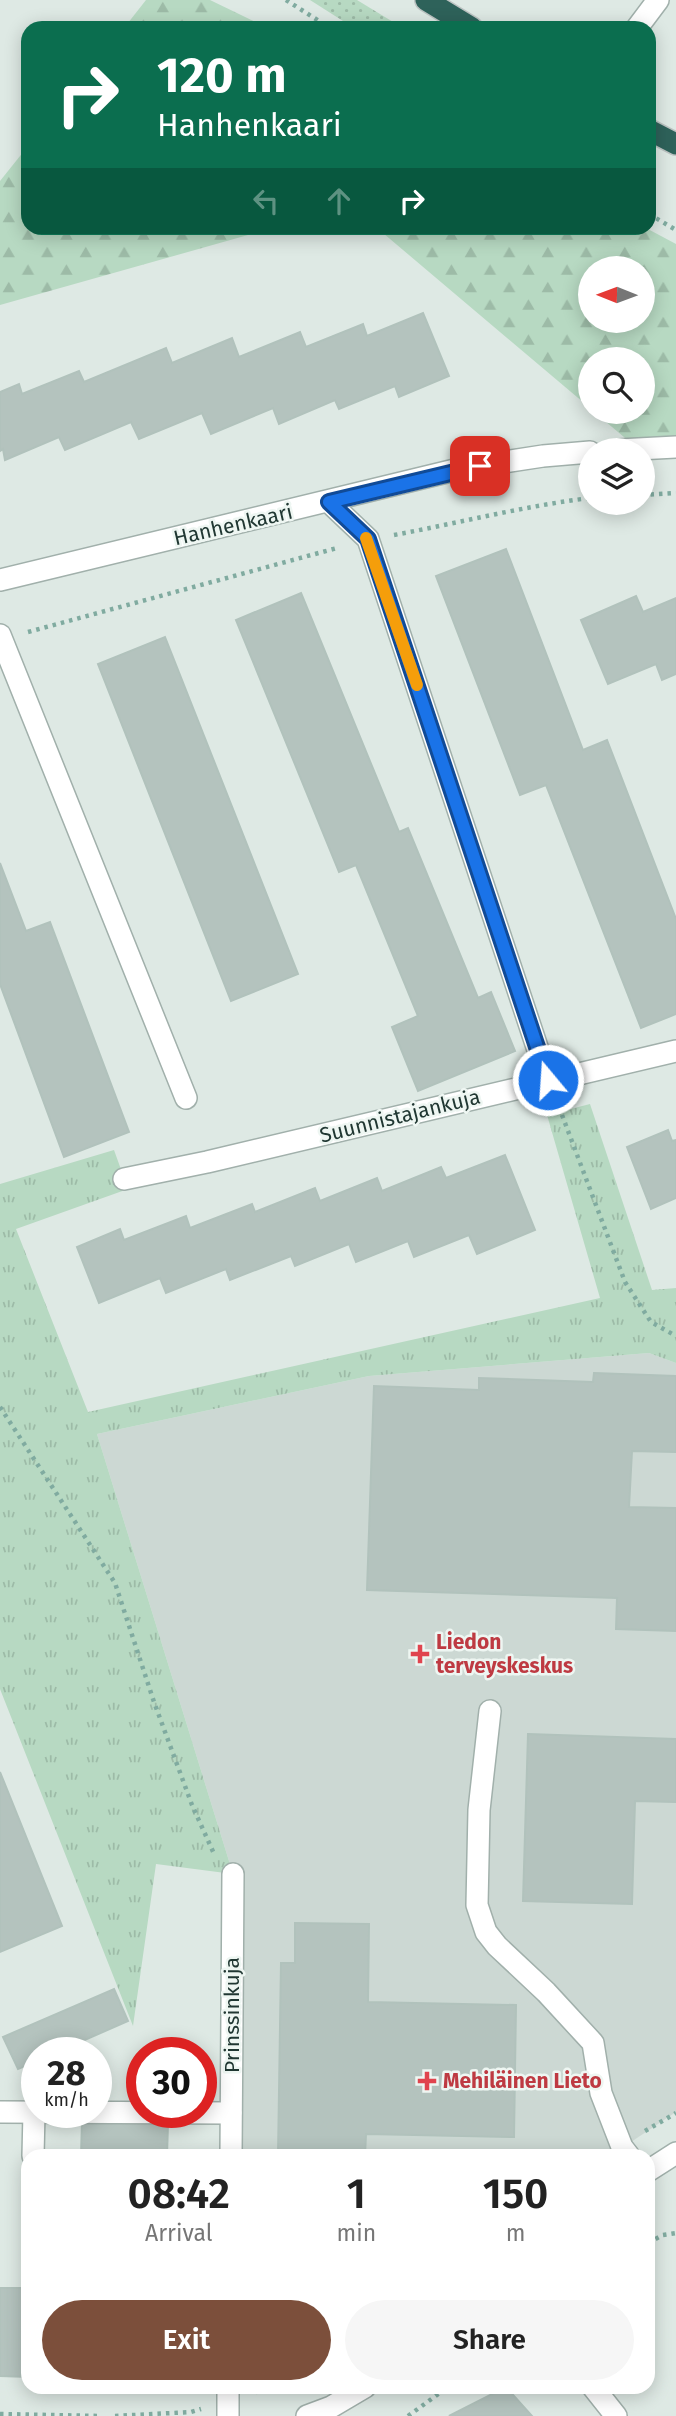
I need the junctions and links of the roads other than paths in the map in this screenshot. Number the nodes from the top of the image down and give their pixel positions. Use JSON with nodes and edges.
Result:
{"nodes":[{"id":1,"x":426,"y":0,"type":"edge"},
{"id":2,"x":658,"y":0,"type":"edge"},
{"id":3,"x":460,"y":21,"type":"edge"},
{"id":4,"x":642,"y":21,"type":"edge"},
{"id":5,"x":656,"y":134,"type":"edge"},
{"id":6,"x":676,"y":144,"type":"edge"},
{"id":7,"x":676,"y":447,"type":"edge"},
{"id":8,"x":655,"y":448,"type":"edge"},
{"id":9,"x":578,"y":453,"type":"edge"},
{"id":10,"x":329,"y":502,"type":"junction"},
{"id":11,"x":0,"y":580,"type":"edge"},
{"id":12,"x":1,"y":636,"type":"edge"},
{"id":13,"x":676,"y":1051,"type":"edge"},
{"id":14,"x":548,"y":1080,"type":"junction"},
{"id":15,"x":186,"y":1098,"type":"dead end"},
{"id":16,"x":124,"y":1179,"type":"dead end"},
{"id":17,"x":489,"y":1711,"type":"dead end"},
{"id":18,"x":233,"y":1874,"type":"road end"},
{"id":19,"x":1,"y":2110,"type":"edge"},
{"id":20,"x":21,"y":2111,"type":"edge"},
{"id":21,"x":112,"y":2112,"type":"edge"},
{"id":22,"x":232,"y":2113,"type":"junction"},
{"id":23,"x":34,"y":2128,"type":"edge"},
{"id":24,"x":33,"y":2149,"type":"edge"},
{"id":25,"x":231,"y":2149,"type":"edge"},
{"id":26,"x":624,"y":2149,"type":"edge"},
{"id":27,"x":676,"y":2153,"type":"edge"},
{"id":28,"x":655,"y":2166,"type":"edge"},
{"id":29,"x":353,"y":2394,"type":"edge"},
{"id":30,"x":599,"y":2394,"type":"edge"},
{"id":31,"x":307,"y":2416,"type":"edge"},
{"id":32,"x":616,"y":2416,"type":"edge"}],
"edges":[{"from":1,"to":3,"type":"highway"},
{"from":2,"to":4,"type":"street"},
{"from":5,"to":6,"type":"highway"},
{"from":7,"to":8,"type":"street"},
{"from":9,"to":10,"type":"street","name":"Hanhenkaari"},
{"from":10,"to":11,"type":"street","name":"Hanhenkaari"},
{"from":10,"to":14,"type":"street"},
{"from":12,"to":15,"type":"street"},
{"from":13,"to":14,"type":"street","name":"Suunnistajankuja"},
{"from":14,"to":16,"type":"street","name":"Suunnistajankuja"},
{"from":17,"to":26,"type":"street"},
{"from":18,"to":22,"type":"street","name":"Prinssinkuja"},
{"from":19,"to":20,"type":"street"},
{"from":21,"to":22,"type":"street"},
{"from":22,"to":25,"type":"street","name":"Prinssinkuja"},
{"from":23,"to":24,"type":"street"},
{"from":27,"to":28,"type":"street"},
{"from":29,"to":31,"type":"street"},
{"from":30,"to":32,"type":"street"}]}
